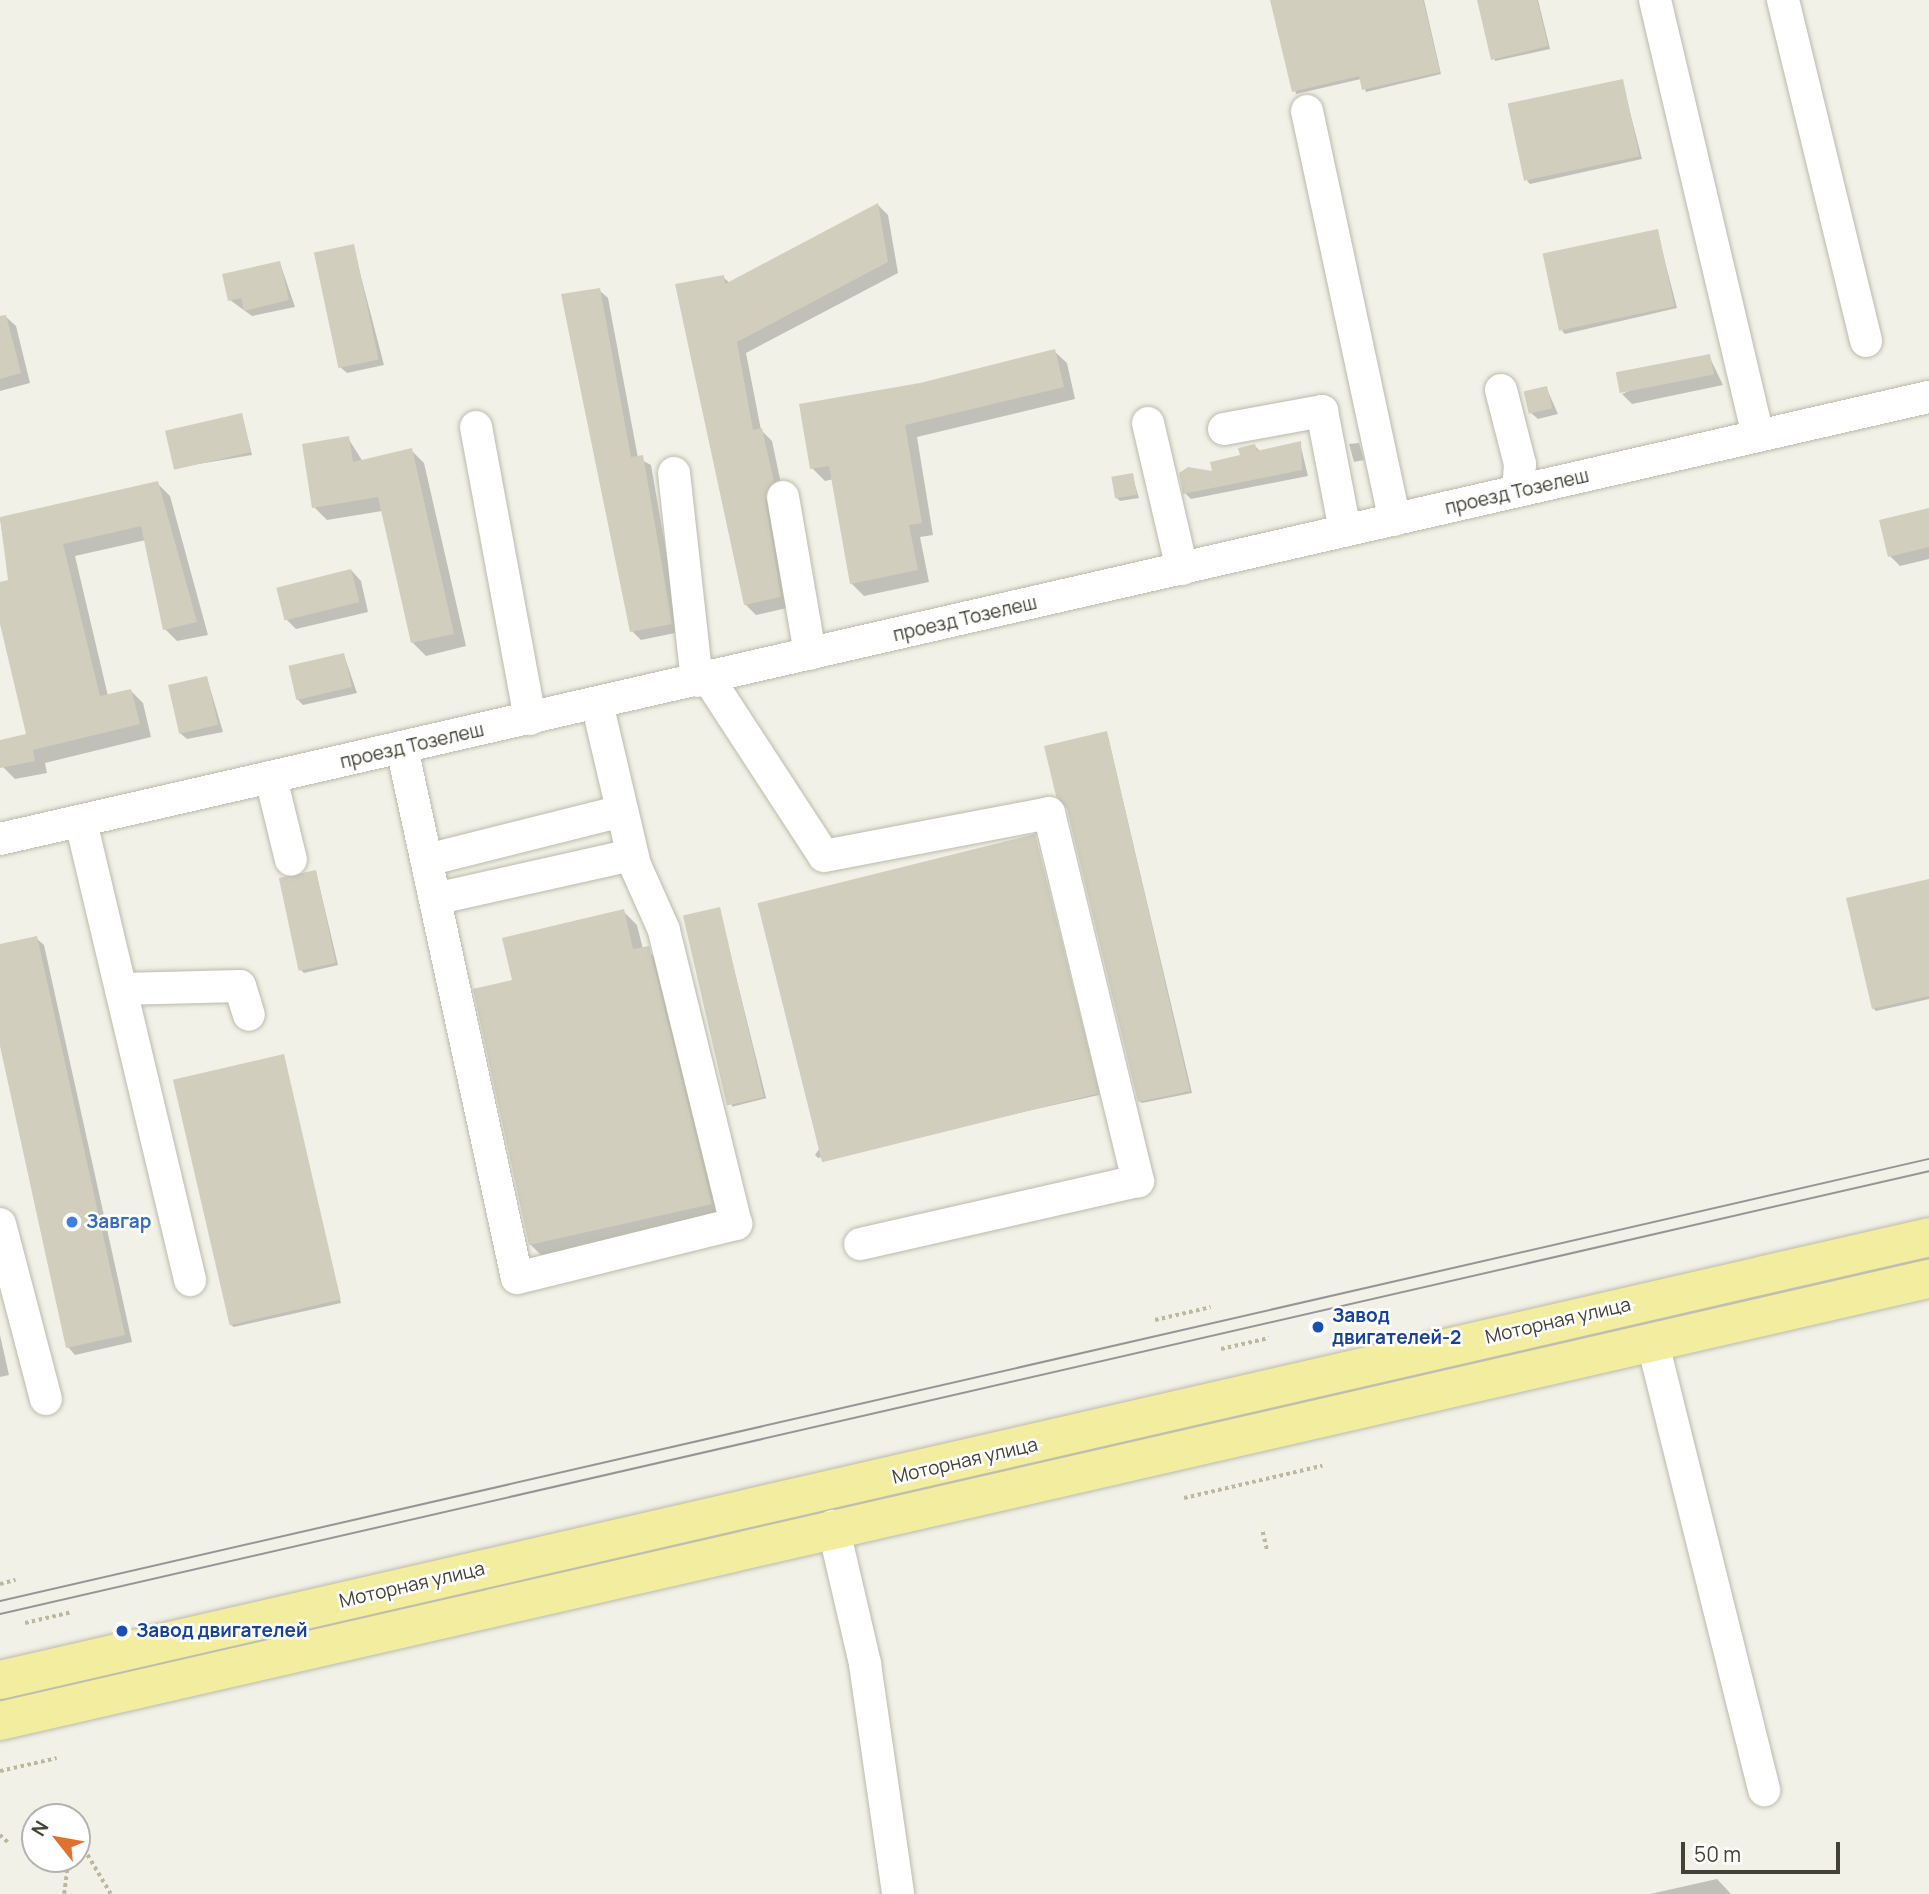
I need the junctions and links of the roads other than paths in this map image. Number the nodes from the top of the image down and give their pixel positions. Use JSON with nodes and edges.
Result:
{"nodes":[{"id":1,"x":1655,"y":0,"type":"edge"},
{"id":2,"x":1783,"y":0,"type":"edge"},
{"id":3,"x":1307,"y":111,"type":"dead end"},
{"id":4,"x":1866,"y":341,"type":"dead end"},
{"id":5,"x":1500,"y":390,"type":"dead end"},
{"id":6,"x":1929,"y":397,"type":"edge"},
{"id":7,"x":1148,"y":423,"type":"dead end"},
{"id":8,"x":476,"y":427,"type":"dead end"},
{"id":9,"x":1224,"y":429,"type":"dead end"},
{"id":10,"x":1758,"y":436,"type":"junction"},
{"id":11,"x":674,"y":473,"type":"dead end"},
{"id":12,"x":1518,"y":491,"type":"junction"},
{"id":13,"x":783,"y":497,"type":"dead end"},
{"id":14,"x":1395,"y":520,"type":"junction"},
{"id":15,"x":1345,"y":531,"type":"junction"},
{"id":16,"x":1182,"y":569,"type":"junction"},
{"id":17,"x":810,"y":654,"type":"junction"},
{"id":18,"x":702,"y":679,"type":"junction"},
{"id":19,"x":597,"y":703,"type":"junction"},
{"id":20,"x":530,"y":719,"type":"junction"},
{"id":21,"x":402,"y":748,"type":"junction"},
{"id":22,"x":271,"y":778,"type":"junction"},
{"id":23,"x":622,"y":811,"type":"junction"},
{"id":24,"x":81,"y":822,"type":"junction"},
{"id":25,"x":0,"y":839,"type":"edge"},
{"id":26,"x":632,"y":855,"type":"junction"},
{"id":27,"x":291,"y":860,"type":"dead end"},
{"id":28,"x":427,"y":860,"type":"junction"},
{"id":29,"x":439,"y":898,"type":"junction"},
{"id":30,"x":121,"y":989,"type":"junction"},
{"id":31,"x":249,"y":1015,"type":"dead end"},
{"id":32,"x":0,"y":1224,"type":"edge"},
{"id":33,"x":1929,"y":1237,"type":"edge"},
{"id":34,"x":860,"y":1244,"type":"dead end"},
{"id":35,"x":1889,"y":1246,"type":"junction"},
{"id":36,"x":190,"y":1280,"type":"dead end"},
{"id":37,"x":1913,"y":1283,"type":"edge"},
{"id":38,"x":1653,"y":1344,"type":"junction"},
{"id":39,"x":46,"y":1399,"type":"dead end"},
{"id":40,"x":833,"y":1526,"type":"junction"},
{"id":41,"x":668,"y":1527,"type":"junction"},
{"id":42,"x":677,"y":1565,"type":"junction"},
{"id":43,"x":0,"y":1679,"type":"edge"},
{"id":44,"x":0,"y":1721,"type":"edge"},
{"id":45,"x":1764,"y":1790,"type":"dead end"},
{"id":46,"x":898,"y":1894,"type":"edge"}],
"edges":[{"from":1,"to":10,"type":"street"},
{"from":2,"to":4,"type":"street"},
{"from":3,"to":14,"type":"street"},
{"from":5,"to":12,"type":"street"},
{"from":6,"to":10,"type":"street","name":"проезд Тозелеш"},
{"from":7,"to":16,"type":"street"},
{"from":8,"to":20,"type":"street"},
{"from":9,"to":15,"type":"street"},
{"from":10,"to":12,"type":"street","name":"проезд Тозелеш"},
{"from":11,"to":18,"type":"street"},
{"from":12,"to":14,"type":"street","name":"проезд Тозелеш"},
{"from":13,"to":17,"type":"street"},
{"from":14,"to":15,"type":"street","name":"проезд Тозелеш"},
{"from":15,"to":16,"type":"street","name":"проезд Тозелеш"},
{"from":16,"to":17,"type":"street","name":"проезд Тозелеш"},
{"from":17,"to":18,"type":"street","name":"проезд Тозелеш"},
{"from":18,"to":19,"type":"street","name":"проезд Тозелеш"},
{"from":18,"to":34,"type":"street"},
{"from":19,"to":20,"type":"street","name":"проезд Тозелеш"},
{"from":19,"to":23,"type":"street"},
{"from":20,"to":21,"type":"street","name":"проезд Тозелеш"},
{"from":21,"to":22,"type":"street","name":"проезд Тозелеш"},
{"from":21,"to":28,"type":"street"},
{"from":22,"to":24,"type":"street","name":"проезд Тозелеш"},
{"from":22,"to":27,"type":"street"},
{"from":23,"to":26,"type":"street"},
{"from":23,"to":28,"type":"street"},
{"from":24,"to":25,"type":"street","name":"проезд Тозелеш"},
{"from":24,"to":30,"type":"street"},
{"from":26,"to":29,"type":"street"},
{"from":26,"to":29,"type":"street"},
{"from":28,"to":29,"type":"street"},
{"from":30,"to":31,"type":"street"},
{"from":30,"to":36,"type":"street"},
{"from":32,"to":39,"type":"street"},
{"from":33,"to":35,"type":"main road","name":"Моторная улица"},
{"from":35,"to":37,"type":"main road"},
{"from":35,"to":41,"type":"main road","name":"Моторная улица"},
{"from":37,"to":38,"type":"main road","name":"Моторная улица"},
{"from":38,"to":40,"type":"main road","name":"Моторная улица"},
{"from":38,"to":45,"type":"street"},
{"from":40,"to":42,"type":"main road","name":"Моторная улица"},
{"from":40,"to":46,"type":"street"},
{"from":41,"to":42,"type":"main road"},
{"from":41,"to":43,"type":"main road","name":"Моторная улица"},
{"from":42,"to":44,"type":"main road","name":"Моторная улица"}]}
